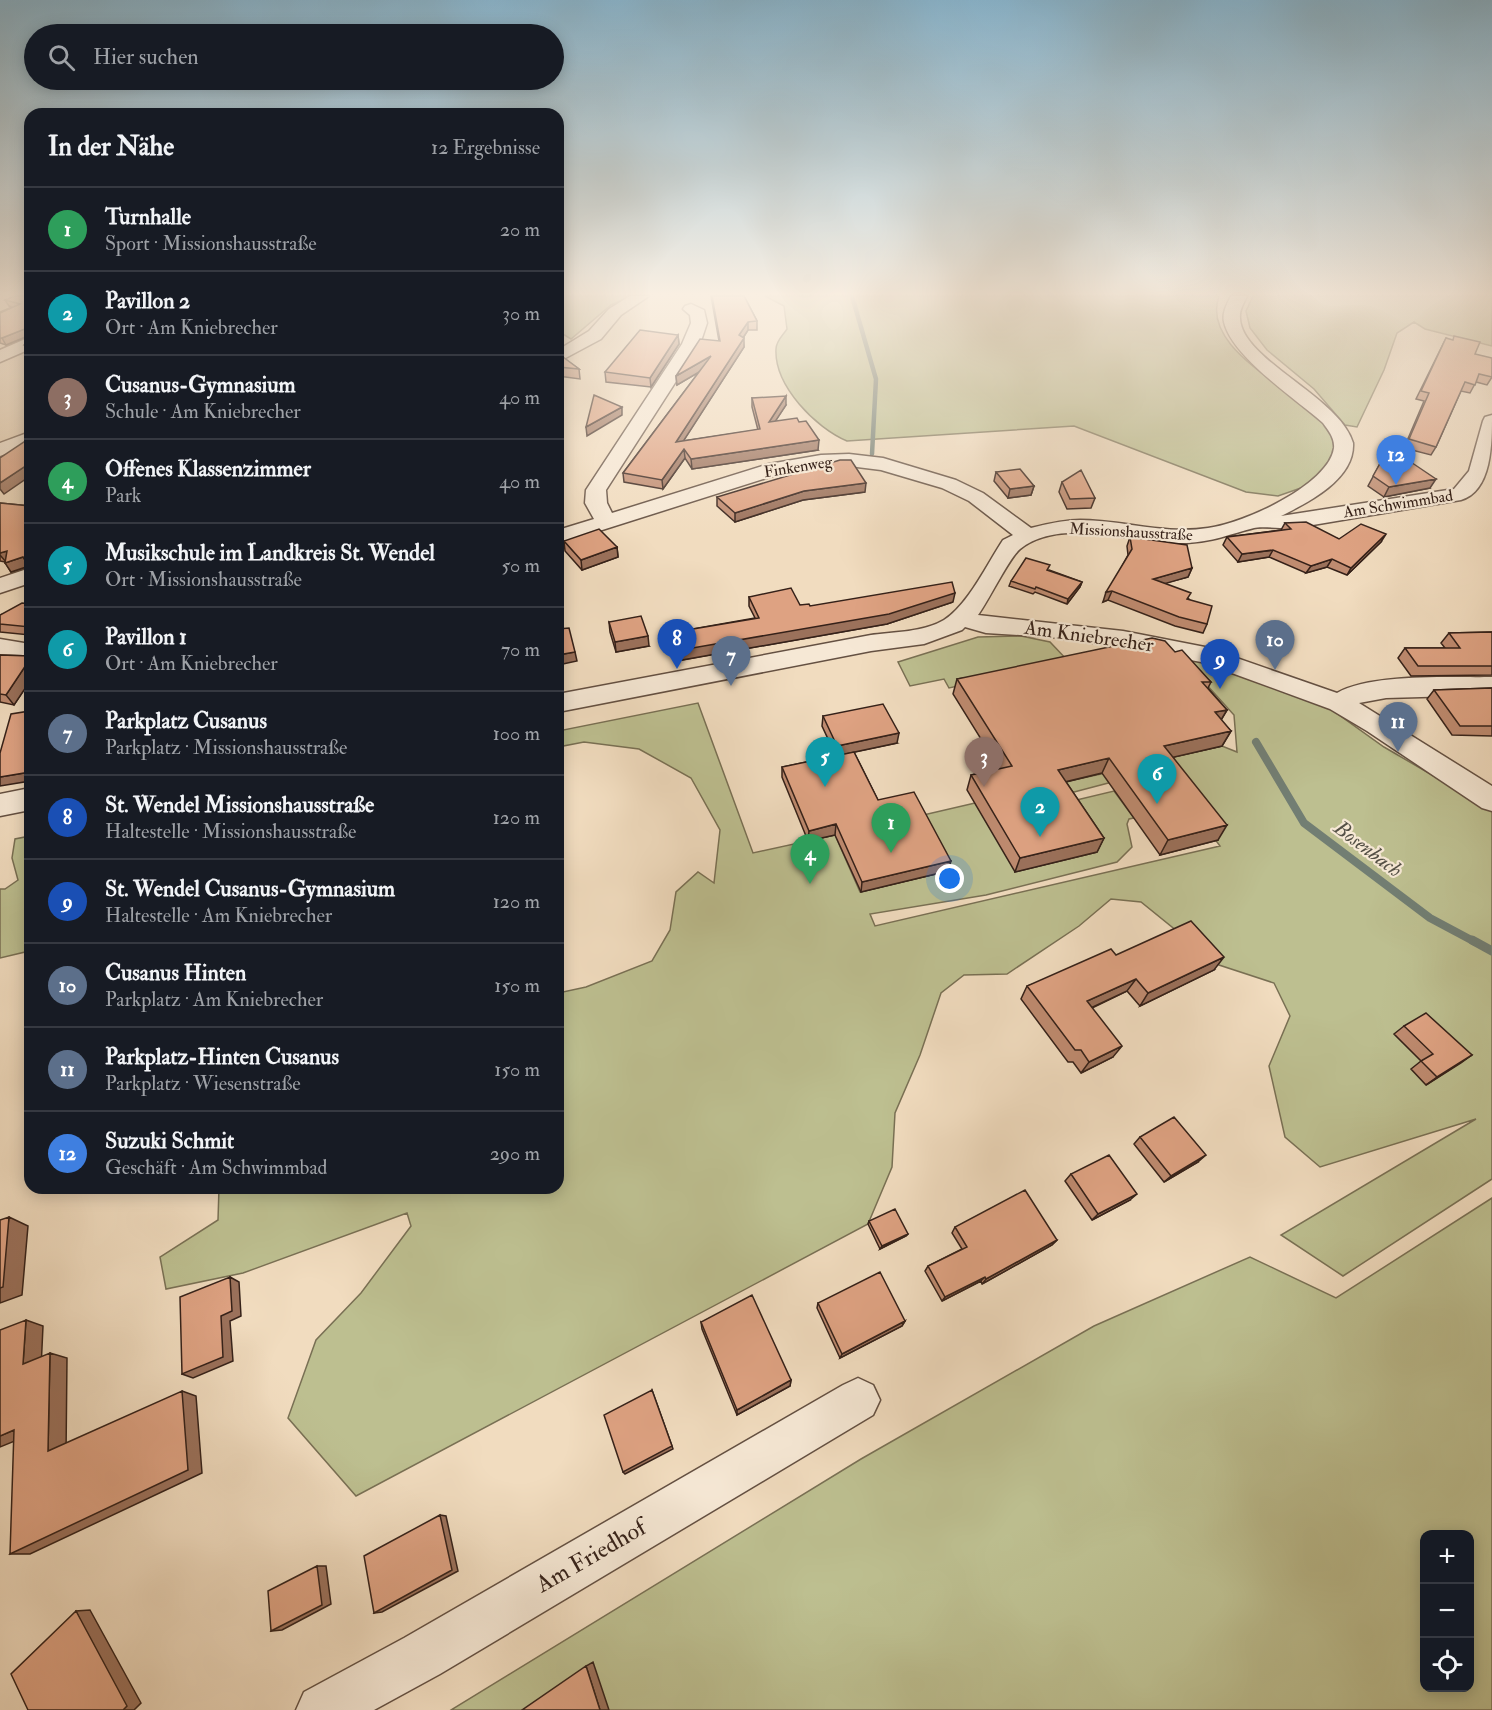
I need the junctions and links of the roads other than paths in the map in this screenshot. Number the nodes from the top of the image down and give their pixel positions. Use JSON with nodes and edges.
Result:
{"nodes":[{"id":1,"x":670,"y":376,"type":"edge"},
{"id":2,"x":1280,"y":376,"type":"edge"},
{"id":3,"x":1492,"y":421,"type":"edge"},
{"id":4,"x":24,"y":440,"type":"edge"},
{"id":5,"x":0,"y":450,"type":"edge"},
{"id":6,"x":1253,"y":520,"type":"junction"},
{"id":7,"x":606,"y":521,"type":"junction"},
{"id":8,"x":564,"y":535,"type":"edge"},
{"id":9,"x":1028,"y":536,"type":"junction"},
{"id":10,"x":24,"y":576,"type":"edge"},
{"id":11,"x":0,"y":586,"type":"edge"},
{"id":12,"x":962,"y":618,"type":"junction"},
{"id":13,"x":0,"y":647,"type":"edge"},
{"id":14,"x":24,"y":651,"type":"edge"},
{"id":15,"x":1492,"y":686,"type":"edge"},
{"id":16,"x":564,"y":702,"type":"edge"},
{"id":17,"x":1339,"y":704,"type":"junction"},
{"id":18,"x":24,"y":800,"type":"edge"},
{"id":19,"x":1492,"y":800,"type":"edge"},
{"id":20,"x":0,"y":805,"type":"edge"},
{"id":21,"x":858,"y":1400,"type":"dead end"},
{"id":22,"x":322,"y":1710,"type":"edge"}],
"edges":[{"from":1,"to":7,"type":"street"},
{"from":2,"to":6,"type":"street","name":"Missionshausstraße"},
{"from":3,"to":6,"type":"street","name":"Am Schwimmbad"},
{"from":4,"to":5,"type":"street"},
{"from":6,"to":9,"type":"street","name":"Missionshausstraße"},
{"from":7,"to":8,"type":"street","name":"Finkenweg"},
{"from":7,"to":9,"type":"street","name":"Finkenweg"},
{"from":9,"to":12,"type":"street","name":"Missionshausstraße"},
{"from":10,"to":11,"type":"street"},
{"from":12,"to":16,"type":"street","name":"Missionshausstraße"},
{"from":12,"to":17,"type":"street","name":"Am Kniebrecher"},
{"from":13,"to":14,"type":"street"},
{"from":15,"to":17,"type":"street"},
{"from":17,"to":19,"type":"street","name":"Am Kniebrecher"},
{"from":18,"to":20,"type":"street"},
{"from":21,"to":22,"type":"street","name":"Am Friedhof"}]}
